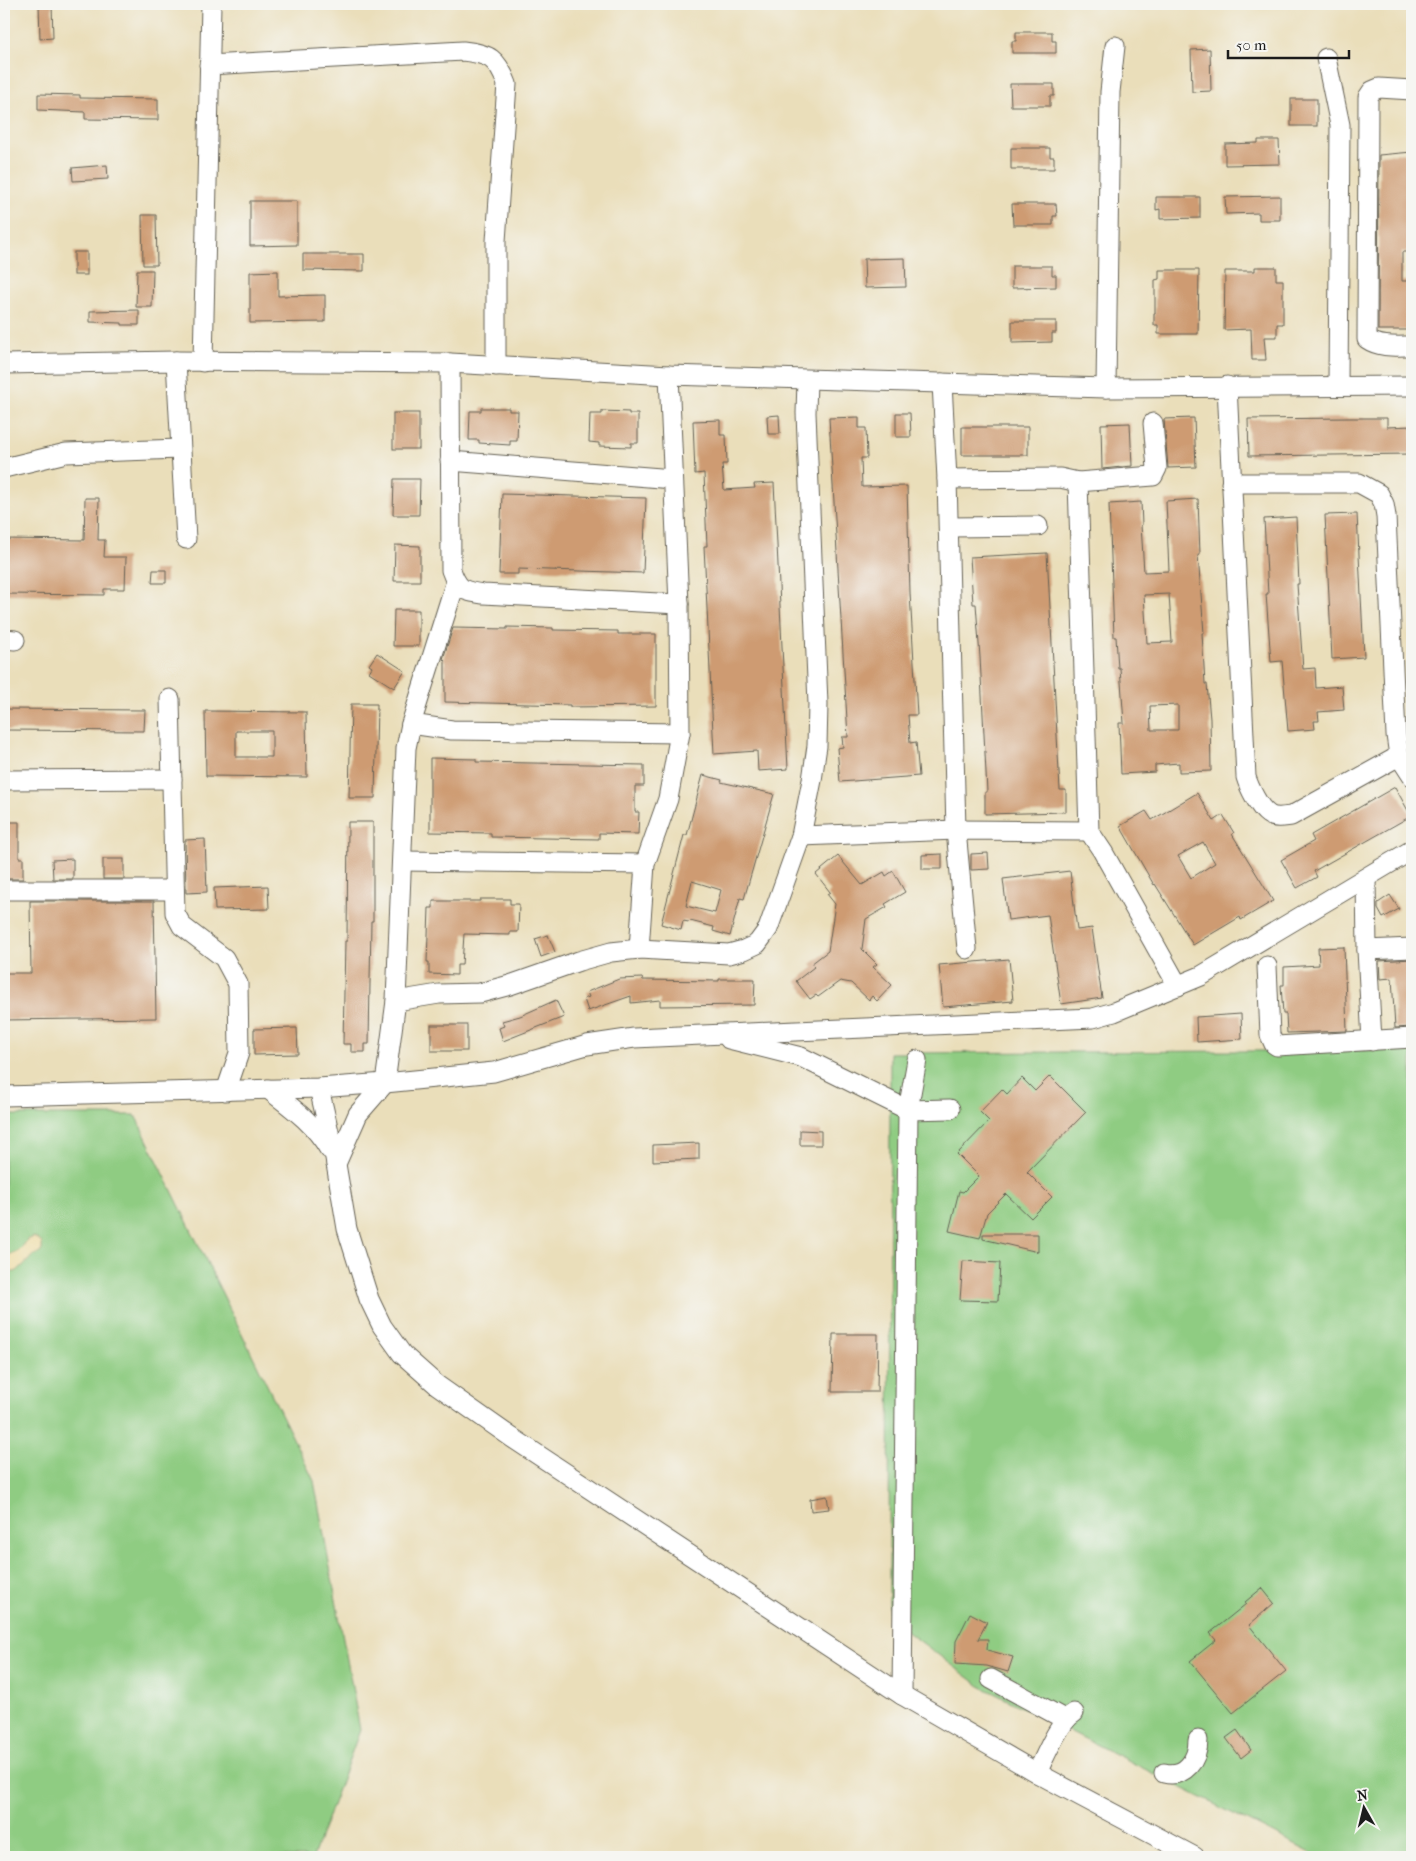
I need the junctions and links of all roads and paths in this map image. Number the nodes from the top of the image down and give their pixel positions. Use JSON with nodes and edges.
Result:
{"nodes":[{"id":1,"x":211,"y":4,"type":"edge"},
{"id":2,"x":1115,"y":46,"type":"dead end"},
{"id":3,"x":1326,"y":58,"type":"dead end"},
{"id":4,"x":210,"y":65,"type":"junction"},
{"id":5,"x":1412,"y":90,"type":"edge"},
{"id":6,"x":1412,"y":346,"type":"edge"},
{"id":7,"x":176,"y":361,"type":"junction"},
{"id":8,"x":203,"y":362,"type":"junction"},
{"id":9,"x":450,"y":363,"type":"junction"},
{"id":10,"x":4,"y":364,"type":"edge"},
{"id":11,"x":496,"y":366,"type":"junction"},
{"id":12,"x":669,"y":375,"type":"junction"},
{"id":13,"x":807,"y":380,"type":"junction"},
{"id":14,"x":942,"y":383,"type":"junction"},
{"id":15,"x":1227,"y":386,"type":"junction"},
{"id":16,"x":1338,"y":386,"type":"junction"},
{"id":17,"x":1412,"y":386,"type":"edge"},
{"id":18,"x":1106,"y":388,"type":"junction"},
{"id":19,"x":1153,"y":423,"type":"dead end"},
{"id":20,"x":180,"y":449,"type":"junction"},
{"id":21,"x":450,"y":460,"type":"junction"},
{"id":22,"x":4,"y":468,"type":"edge"},
{"id":23,"x":947,"y":479,"type":"junction"},
{"id":24,"x":673,"y":480,"type":"junction"},
{"id":25,"x":1078,"y":482,"type":"junction"},
{"id":26,"x":1231,"y":483,"type":"junction"},
{"id":27,"x":1038,"y":526,"type":"dead end"},
{"id":28,"x":949,"y":527,"type":"junction"},
{"id":29,"x":186,"y":539,"type":"dead end"},
{"id":30,"x":456,"y":584,"type":"junction"},
{"id":31,"x":679,"y":604,"type":"junction"},
{"id":32,"x":170,"y":699,"type":"dead end"},
{"id":33,"x":411,"y":724,"type":"junction"},
{"id":34,"x":680,"y":734,"type":"junction"},
{"id":35,"x":1399,"y":756,"type":"junction"},
{"id":36,"x":1412,"y":776,"type":"edge"},
{"id":37,"x":172,"y":779,"type":"junction"},
{"id":38,"x":4,"y":780,"type":"edge"},
{"id":39,"x":956,"y":830,"type":"junction"},
{"id":40,"x":1089,"y":831,"type":"junction"},
{"id":41,"x":801,"y":836,"type":"junction"},
{"id":42,"x":1412,"y":850,"type":"edge"},
{"id":43,"x":403,"y":861,"type":"junction"},
{"id":44,"x":646,"y":864,"type":"junction"},
{"id":45,"x":1366,"y":878,"type":"junction"},
{"id":46,"x":4,"y":890,"type":"edge"},
{"id":47,"x":173,"y":890,"type":"junction"},
{"id":48,"x":1412,"y":948,"type":"edge"},
{"id":49,"x":639,"y":949,"type":"junction"},
{"id":50,"x":967,"y":949,"type":"dead end"},
{"id":51,"x":1367,"y":950,"type":"junction"},
{"id":52,"x":1267,"y":966,"type":"dead end"},
{"id":53,"x":1178,"y":986,"type":"junction"},
{"id":54,"x":396,"y":1001,"type":"junction"},
{"id":55,"x":708,"y":1034,"type":"junction"},
{"id":56,"x":1412,"y":1038,"type":"edge"},
{"id":57,"x":1372,"y":1041,"type":"junction"},
{"id":58,"x":917,"y":1060,"type":"dead end"},
{"id":59,"x":385,"y":1083,"type":"junction"},
{"id":60,"x":319,"y":1088,"type":"junction"},
{"id":61,"x":268,"y":1089,"type":"junction"},
{"id":62,"x":226,"y":1091,"type":"junction"},
{"id":63,"x":4,"y":1096,"type":"edge"},
{"id":64,"x":950,"y":1109,"type":"dead end"},
{"id":65,"x":908,"y":1110,"type":"junction"},
{"id":66,"x":335,"y":1161,"type":"junction"},
{"id":67,"x":991,"y":1678,"type":"dead end"},
{"id":68,"x":902,"y":1695,"type":"junction"},
{"id":69,"x":1198,"y":1740,"type":"dead end"},
{"id":70,"x":1037,"y":1772,"type":"junction"},
{"id":71,"x":1164,"y":1773,"type":"dead end"},
{"id":72,"x":1195,"y":1857,"type":"edge"}],
"edges":[{"from":1,"to":4,"type":"street"},
{"from":2,"to":18,"type":"street"},
{"from":3,"to":16,"type":"street"},
{"from":4,"to":8,"type":"street"},
{"from":4,"to":11,"type":"street"},
{"from":5,"to":6,"type":"street"},
{"from":7,"to":8,"type":"street"},
{"from":7,"to":10,"type":"street"},
{"from":7,"to":20,"type":"street"},
{"from":8,"to":9,"type":"street"},
{"from":9,"to":11,"type":"street"},
{"from":9,"to":21,"type":"street"},
{"from":11,"to":12,"type":"street"},
{"from":12,"to":13,"type":"street"},
{"from":12,"to":24,"type":"street"},
{"from":13,"to":14,"type":"street"},
{"from":13,"to":41,"type":"street"},
{"from":14,"to":18,"type":"street"},
{"from":14,"to":23,"type":"street"},
{"from":15,"to":16,"type":"street"},
{"from":15,"to":18,"type":"street"},
{"from":15,"to":26,"type":"street"},
{"from":16,"to":17,"type":"street"},
{"from":19,"to":25,"type":"street"},
{"from":20,"to":22,"type":"street"},
{"from":20,"to":29,"type":"street"},
{"from":21,"to":24,"type":"street"},
{"from":21,"to":30,"type":"street"},
{"from":23,"to":25,"type":"street"},
{"from":23,"to":28,"type":"street"},
{"from":24,"to":31,"type":"street"},
{"from":25,"to":40,"type":"street"},
{"from":26,"to":35,"type":"street"},
{"from":26,"to":35,"type":"street"},
{"from":27,"to":28,"type":"street"},
{"from":28,"to":39,"type":"street"},
{"from":30,"to":31,"type":"street"},
{"from":30,"to":33,"type":"street"},
{"from":31,"to":34,"type":"street"},
{"from":32,"to":37,"type":"street"},
{"from":33,"to":34,"type":"street"},
{"from":33,"to":43,"type":"street"},
{"from":34,"to":44,"type":"street"},
{"from":35,"to":36,"type":"street"},
{"from":37,"to":38,"type":"street"},
{"from":37,"to":47,"type":"street"},
{"from":39,"to":40,"type":"street"},
{"from":39,"to":41,"type":"street"},
{"from":39,"to":50,"type":"street"},
{"from":40,"to":53,"type":"street"},
{"from":41,"to":49,"type":"street"},
{"from":42,"to":45,"type":"street"},
{"from":43,"to":44,"type":"street"},
{"from":43,"to":54,"type":"street"},
{"from":44,"to":49,"type":"street"},
{"from":45,"to":51,"type":"street"},
{"from":45,"to":53,"type":"street"},
{"from":46,"to":47,"type":"street"},
{"from":47,"to":62,"type":"street"},
{"from":48,"to":51,"type":"street"},
{"from":49,"to":54,"type":"street"},
{"from":51,"to":57,"type":"street"},
{"from":52,"to":57,"type":"street"},
{"from":53,"to":55,"type":"street"},
{"from":54,"to":59,"type":"street"},
{"from":55,"to":59,"type":"street"},
{"from":55,"to":65,"type":"street"},
{"from":56,"to":57,"type":"street"},
{"from":58,"to":65,"type":"street"},
{"from":59,"to":60,"type":"street"},
{"from":59,"to":66,"type":"street"},
{"from":60,"to":61,"type":"street"},
{"from":60,"to":66,"type":"street"},
{"from":61,"to":62,"type":"street"},
{"from":61,"to":66,"type":"street"},
{"from":62,"to":63,"type":"street"},
{"from":64,"to":65,"type":"street"},
{"from":65,"to":68,"type":"street"},
{"from":66,"to":68,"type":"street"},
{"from":67,"to":70,"type":"street"},
{"from":68,"to":70,"type":"street"},
{"from":69,"to":71,"type":"street"},
{"from":70,"to":72,"type":"street"}]}
